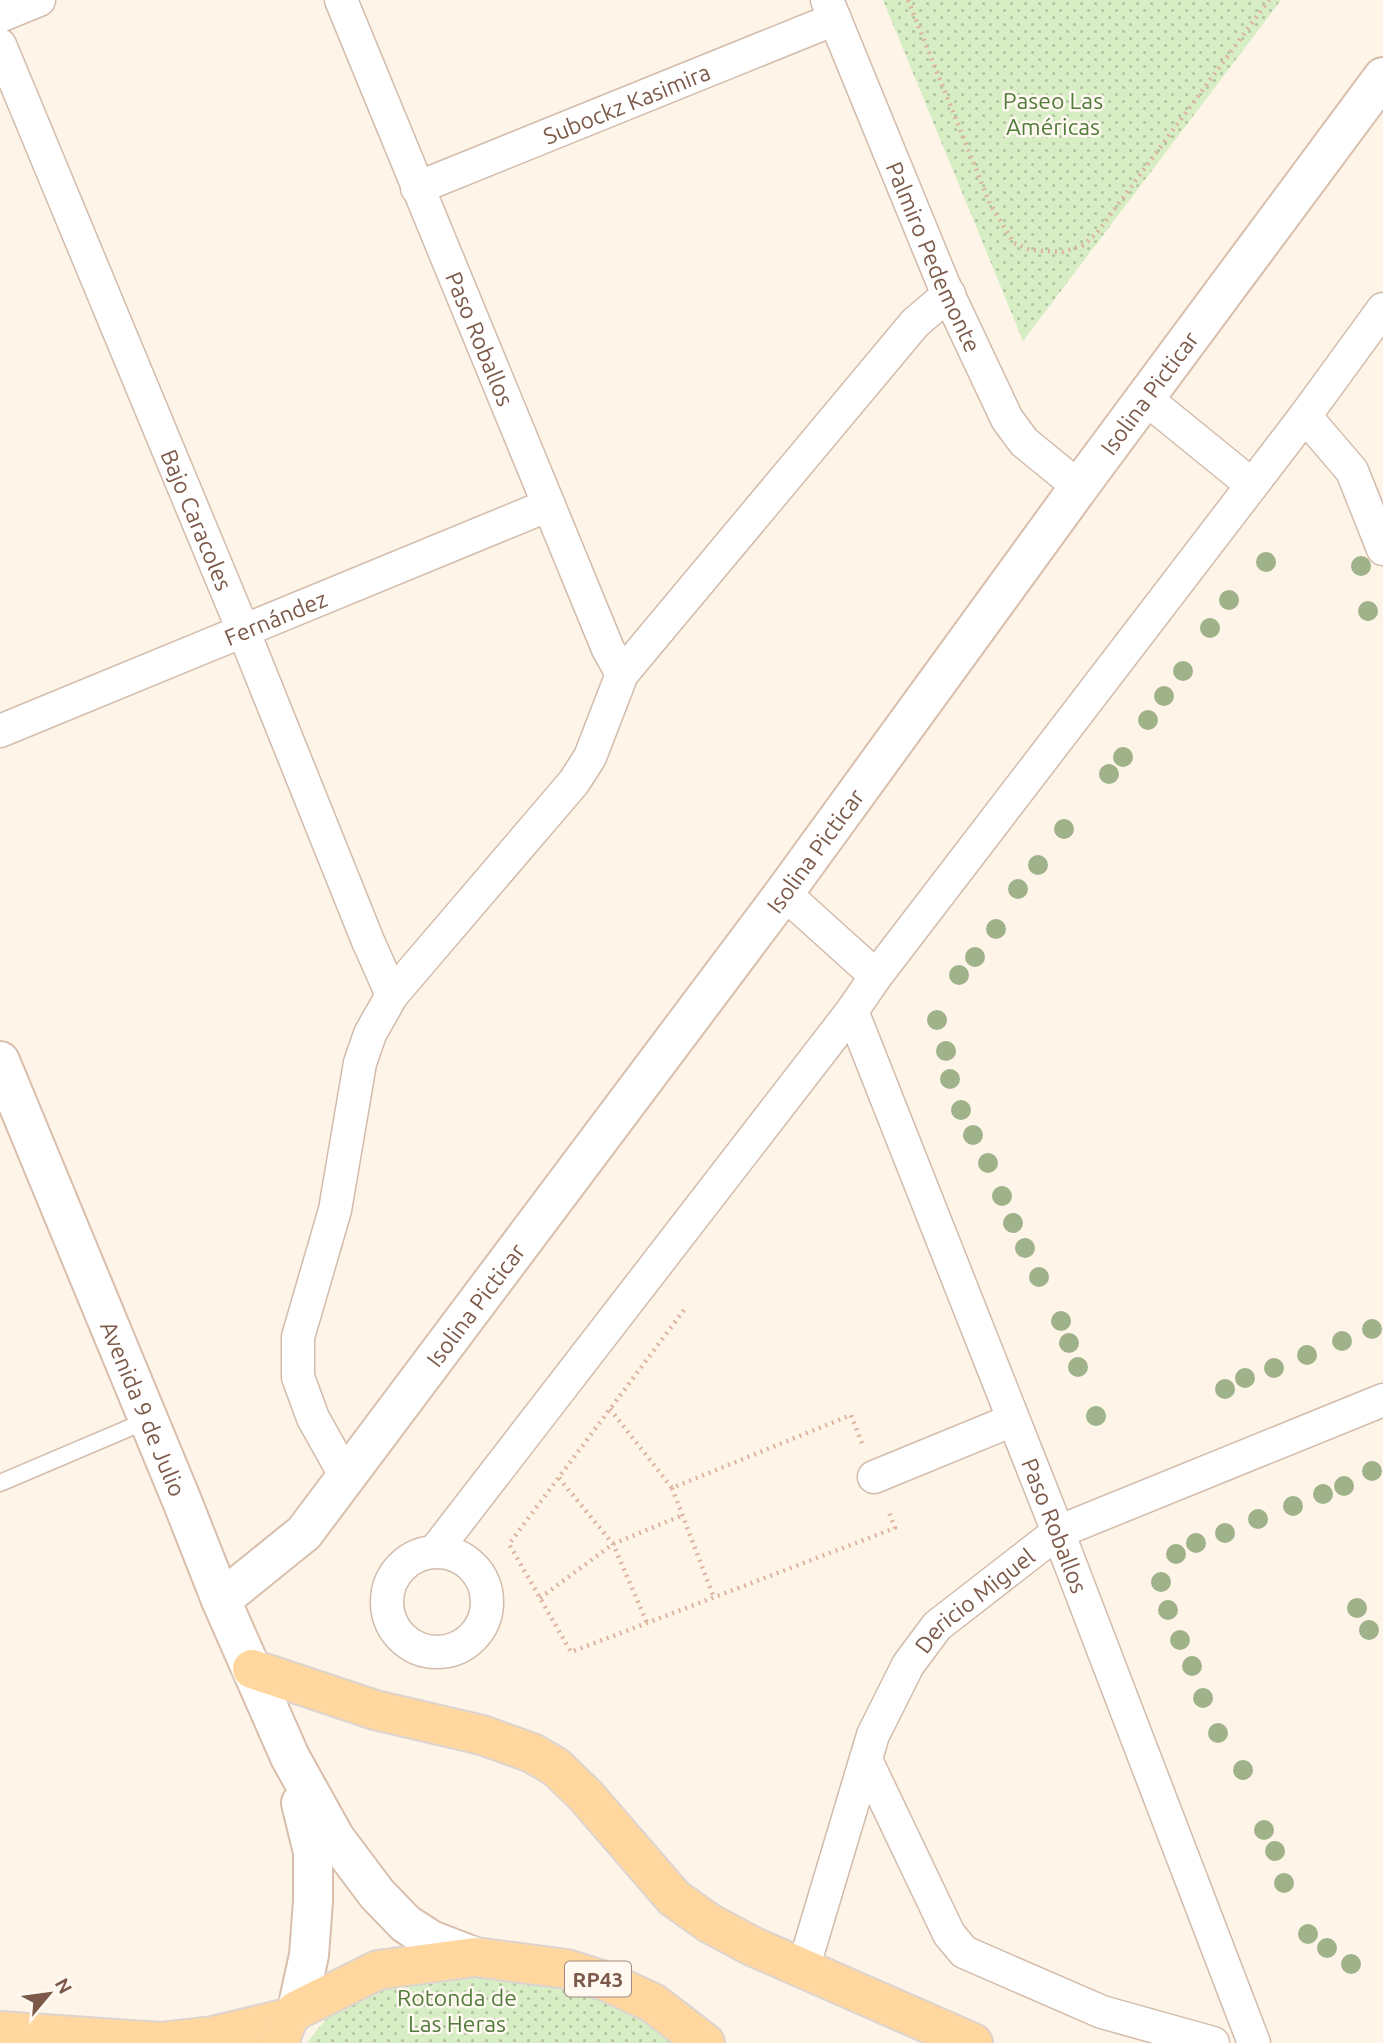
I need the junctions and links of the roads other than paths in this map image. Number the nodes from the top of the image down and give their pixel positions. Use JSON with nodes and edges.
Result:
{"nodes":[{"id":1,"x":39,"y":0,"type":"edge"},
{"id":2,"x":341,"y":0,"type":"edge"},
{"id":3,"x":831,"y":10,"type":"edge"},
{"id":4,"x":0,"y":16,"type":"edge"},
{"id":5,"x":0,"y":44,"type":"edge"},
{"id":6,"x":1383,"y":77,"type":"edge"},
{"id":7,"x":417,"y":188,"type":"junction"},
{"id":8,"x":949,"y":294,"type":"junction"},
{"id":9,"x":1383,"y":309,"type":"edge"},
{"id":10,"x":1145,"y":398,"type":"junction"},
{"id":11,"x":1306,"y":416,"type":"junction"},
{"id":12,"x":1252,"y":485,"type":"junction"},
{"id":13,"x":1079,"y":487,"type":"junction"},
{"id":14,"x":549,"y":505,"type":"junction"},
{"id":15,"x":1383,"y":548,"type":"edge"},
{"id":16,"x":243,"y":630,"type":"junction"},
{"id":17,"x":622,"y":674,"type":"junction"},
{"id":18,"x":0,"y":731,"type":"edge"},
{"id":19,"x":784,"y":893,"type":"junction"},
{"id":20,"x":876,"y":976,"type":"junction"},
{"id":21,"x":392,"y":995,"type":"junction"},
{"id":22,"x":852,"y":1011,"type":"junction"},
{"id":23,"x":0,"y":1061,"type":"edge"},
{"id":24,"x":1383,"y":1400,"type":"edge"},
{"id":25,"x":148,"y":1420,"type":"junction"},
{"id":26,"x":1013,"y":1420,"type":"junction"},
{"id":27,"x":346,"y":1477,"type":"junction"},
{"id":28,"x":874,"y":1477,"type":"road end"},
{"id":29,"x":0,"y":1483,"type":"edge"},
{"id":30,"x":1058,"y":1532,"type":"junction"},
{"id":31,"x":435,"y":1551,"type":"dead end"},
{"id":32,"x":221,"y":1600,"type":"junction"},
{"id":33,"x":252,"y":1669,"type":"junction"},
{"id":34,"x":290,"y":1757,"type":"junction"},
{"id":35,"x":866,"y":1760,"type":"junction"},
{"id":36,"x":475,"y":1957,"type":"junction"},
{"id":37,"x":803,"y":1969,"type":"junction"},
{"id":38,"x":288,"y":2024,"type":"edge"},
{"id":39,"x":0,"y":2031,"type":"edge"},
{"id":40,"x":0,"y":2037,"type":"edge"},
{"id":41,"x":13,"y":2043,"type":"edge"},
{"id":42,"x":705,"y":2043,"type":"edge"},
{"id":43,"x":973,"y":2043,"type":"edge"},
{"id":44,"x":1213,"y":2043,"type":"edge"},
{"id":45,"x":1254,"y":2043,"type":"edge"}],
"edges":[{"from":1,"to":4,"type":"street"},
{"from":2,"to":7,"type":"street","name":"Paso Roballos"},
{"from":3,"to":7,"type":"street","name":"Subockz Kasimira"},
{"from":3,"to":8,"type":"street","name":"Palmiro Pedemonte"},
{"from":5,"to":16,"type":"street","name":"Bajo Caracoles"},
{"from":6,"to":10,"type":"main road","name":"Isolina Picticar"},
{"from":7,"to":14,"type":"street","name":"Paso Roballos"},
{"from":8,"to":13,"type":"street","name":"Palmiro Pedemonte"},
{"from":8,"to":17,"type":"street"},
{"from":9,"to":11,"type":"street"},
{"from":10,"to":12,"type":"street"},
{"from":10,"to":13,"type":"main road","name":"Isolina Picticar"},
{"from":11,"to":12,"type":"street"},
{"from":11,"to":15,"type":"street"},
{"from":12,"to":20,"type":"street"},
{"from":13,"to":19,"type":"main road","name":"Isolina Picticar"},
{"from":14,"to":16,"type":"street","name":"Fernández"},
{"from":14,"to":17,"type":"street","name":"Paso Roballos"},
{"from":16,"to":18,"type":"street","name":"Fernández"},
{"from":16,"to":21,"type":"street","name":"Bajo Caracoles"},
{"from":17,"to":21,"type":"street"},
{"from":19,"to":20,"type":"street"},
{"from":19,"to":27,"type":"main road","name":"Isolina Picticar"},
{"from":20,"to":22,"type":"street"},
{"from":21,"to":27,"type":"street"},
{"from":22,"to":26,"type":"street","name":"Paso Roballos"},
{"from":22,"to":31,"type":"street"},
{"from":23,"to":25,"type":"main road","name":"Avenida 9 de Julio"},
{"from":24,"to":30,"type":"street","name":"Dericio Miguel"},
{"from":25,"to":29,"type":"lane"},
{"from":25,"to":32,"type":"main road","name":"Avenida 9 de Julio"},
{"from":26,"to":28,"type":"street"},
{"from":26,"to":30,"type":"street","name":"Paso Roballos"},
{"from":27,"to":32,"type":"main road","name":"Isolina Picticar"},
{"from":30,"to":35,"type":"street","name":"Dericio Miguel"},
{"from":30,"to":45,"type":"street","name":"Paso Roballos"},
{"from":32,"to":33,"type":"main road","name":"Avenida 9 de Julio"},
{"from":33,"to":34,"type":"main road","name":"Avenida 9 de Julio"},
{"from":33,"to":37,"type":"main road"},
{"from":34,"to":36,"type":"main road"},
{"from":34,"to":38,"type":"main road"},
{"from":35,"to":37,"type":"street","name":"Dericio Miguel"},
{"from":35,"to":44,"type":"street"},
{"from":36,"to":38,"type":"main road","number":"RP43"},
{"from":36,"to":42,"type":"main road","number":"RP43"},
{"from":37,"to":43,"type":"main road"},
{"from":38,"to":39,"type":"main road","number":"RP43"},
{"from":40,"to":41,"type":"main road"}]}
